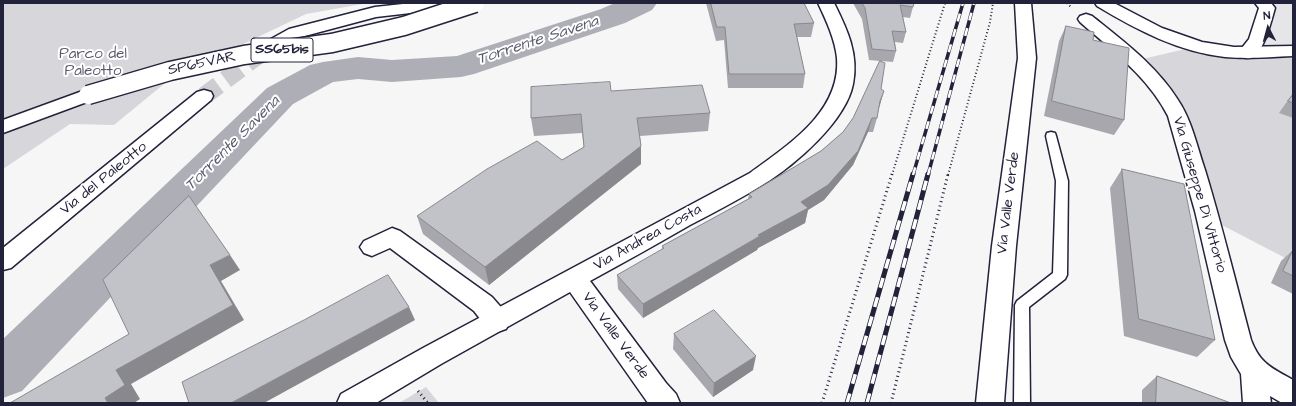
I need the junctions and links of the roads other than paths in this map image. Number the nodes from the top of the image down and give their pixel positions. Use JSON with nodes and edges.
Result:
{"nodes":[{"id":1,"x":454,"y":3,"type":"edge"},
{"id":2,"x":475,"y":3,"type":"edge"},
{"id":3,"x":826,"y":3,"type":"edge"},
{"id":4,"x":1023,"y":3,"type":"edge"},
{"id":5,"x":1102,"y":3,"type":"edge"},
{"id":6,"x":1263,"y":3,"type":"edge"},
{"id":7,"x":1086,"y":20,"type":"dead end"},
{"id":8,"x":268,"y":48,"type":"tunnel mouth"},
{"id":9,"x":1293,"y":51,"type":"edge"},
{"id":10,"x":1247,"y":53,"type":"junction"},
{"id":11,"x":204,"y":96,"type":"tunnel mouth"},
{"id":12,"x":3,"y":127,"type":"edge"},
{"id":13,"x":1051,"y":136,"type":"dead end"},
{"id":14,"x":372,"y":247,"type":"dead end"},
{"id":15,"x":3,"y":261,"type":"edge"},
{"id":16,"x":574,"y":279,"type":"junction"},
{"id":17,"x":497,"y":321,"type":"junction"},
{"id":18,"x":1254,"y":371,"type":"junction"},
{"id":19,"x":1293,"y":395,"type":"edge"},
{"id":20,"x":661,"y":399,"type":"edge"},
{"id":21,"x":351,"y":403,"type":"edge"},
{"id":22,"x":990,"y":403,"type":"edge"},
{"id":23,"x":1022,"y":403,"type":"edge"},
{"id":24,"x":1257,"y":403,"type":"edge"}],
"edges":[{"from":1,"to":8,"type":"street"},
{"from":2,"to":12,"type":"street","name":"SP65VAR","number":"SS65bis","bridge":true},
{"from":3,"to":16,"type":"street","name":"Via Andrea Costa"},
{"from":4,"to":22,"type":"street","name":"Via Valle Verde"},
{"from":5,"to":10,"type":"street"},
{"from":6,"to":10,"type":"street"},
{"from":7,"to":18,"type":"street","name":"Via Giuseppe Di Vittorio"},
{"from":9,"to":10,"type":"street"},
{"from":11,"to":15,"type":"street","name":"Via del Paleotto"},
{"from":13,"to":23,"type":"lane"},
{"from":14,"to":17,"type":"street"},
{"from":16,"to":17,"type":"street","name":"Via Andrea Costa"},
{"from":16,"to":20,"type":"street","name":"Via Valle Verde"},
{"from":17,"to":21,"type":"street","name":"Via Andrea Costa"},
{"from":18,"to":19,"type":"street"},
{"from":18,"to":24,"type":"street","name":"Via Giuseppe Di Vittorio"}]}
